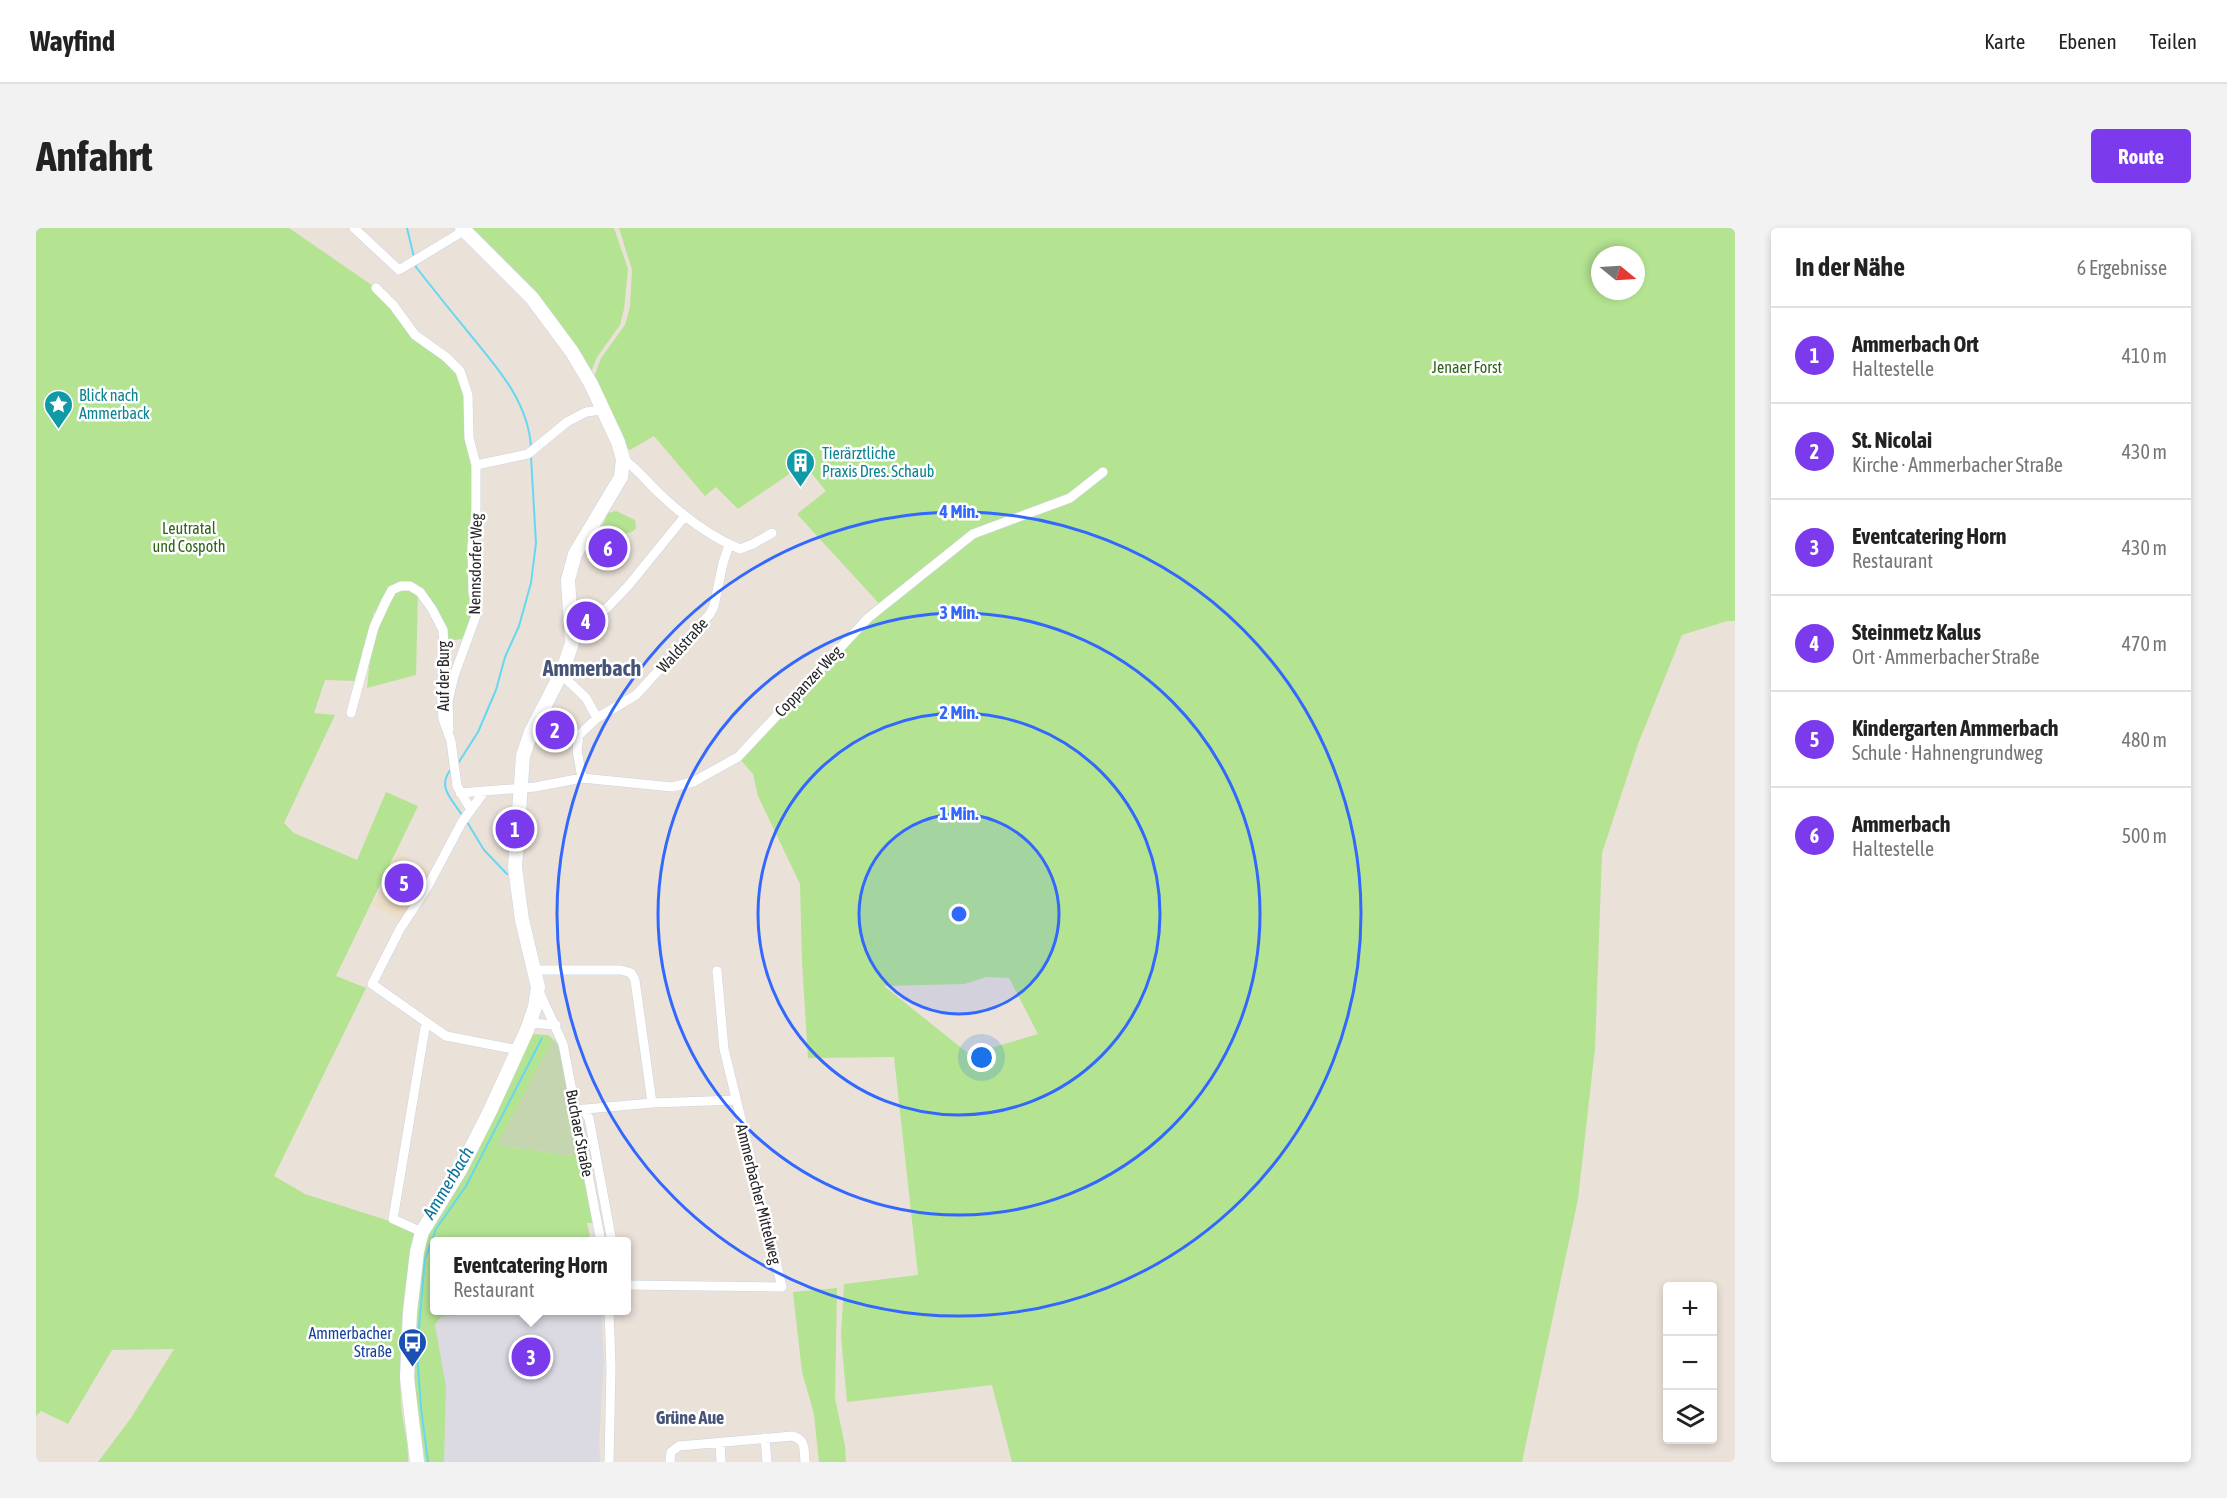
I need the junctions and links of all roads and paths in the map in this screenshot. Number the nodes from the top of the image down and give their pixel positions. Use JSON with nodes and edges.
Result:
{"nodes":[{"id":1,"x":354,"y":228,"type":"edge"},
{"id":2,"x":463,"y":229,"type":"edge"},
{"id":3,"x":376,"y":288,"type":"dead end"},
{"id":4,"x":602,"y":410,"type":"junction"},
{"id":5,"x":623,"y":459,"type":"junction"},
{"id":6,"x":476,"y":465,"type":"junction"},
{"id":7,"x":1103,"y":472,"type":"dead end"},
{"id":8,"x":685,"y":516,"type":"junction"},
{"id":9,"x":772,"y":533,"type":"dead end"},
{"id":10,"x":729,"y":544,"type":"junction"},
{"id":11,"x":570,"y":611,"type":"junction"},
{"id":12,"x":561,"y":674,"type":"junction"},
{"id":13,"x":351,"y":713,"type":"dead end"},
{"id":14,"x":597,"y":718,"type":"junction"},
{"id":15,"x":449,"y":730,"type":"junction"},
{"id":16,"x":582,"y":778,"type":"junction"},
{"id":17,"x":521,"y":787,"type":"junction"},
{"id":18,"x":484,"y":792,"type":"junction"},
{"id":19,"x":460,"y":793,"type":"junction"},
{"id":20,"x":466,"y":815,"type":"junction"},
{"id":21,"x":535,"y":970,"type":"junction"},
{"id":22,"x":717,"y":971,"type":"dead end"},
{"id":23,"x":538,"y":987,"type":"junction"},
{"id":24,"x":426,"y":1022,"type":"junction"},
{"id":25,"x":530,"y":1023,"type":"junction"},
{"id":26,"x":556,"y":1025,"type":"junction"},
{"id":27,"x":518,"y":1050,"type":"junction"},
{"id":28,"x":736,"y":1100,"type":"junction"},
{"id":29,"x":652,"y":1103,"type":"junction"},
{"id":30,"x":579,"y":1109,"type":"junction"},
{"id":31,"x":422,"y":1232,"type":"junction"},
{"id":32,"x":600,"y":1237,"type":"edge"},
{"id":33,"x":611,"y":1237,"type":"edge"},
{"id":34,"x":631,"y":1284,"type":"edge"},
{"id":35,"x":609,"y":1315,"type":"edge"},
{"id":36,"x":765,"y":1438,"type":"junction"},
{"id":37,"x":720,"y":1443,"type":"junction"},
{"id":38,"x":417,"y":1462,"type":"edge"},
{"id":39,"x":609,"y":1462,"type":"edge"},
{"id":40,"x":670,"y":1462,"type":"edge"},
{"id":41,"x":722,"y":1462,"type":"edge"},
{"id":42,"x":767,"y":1462,"type":"edge"},
{"id":43,"x":805,"y":1462,"type":"edge"}],
"edges":[{"from":1,"to":2,"type":"street"},
{"from":2,"to":4,"type":"main road"},
{"from":3,"to":6,"type":"street","name":"Nennsdorfer Weg"},
{"from":4,"to":5,"type":"main road"},
{"from":4,"to":6,"type":"street"},
{"from":5,"to":8,"type":"street"},
{"from":5,"to":11,"type":"main road"},
{"from":6,"to":15,"type":"street","name":"Nennsdorfer Weg"},
{"from":7,"to":16,"type":"street","name":"Coppanzer Weg"},
{"from":8,"to":10,"type":"street"},
{"from":8,"to":11,"type":"street"},
{"from":9,"to":10,"type":"street"},
{"from":10,"to":14,"type":"street","name":"Waldstraße"},
{"from":11,"to":12,"type":"main road"},
{"from":12,"to":14,"type":"street"},
{"from":12,"to":17,"type":"main road"},
{"from":13,"to":15,"type":"street","name":"Auf der Burg"},
{"from":14,"to":16,"type":"street","name":"Waldstraße"},
{"from":15,"to":19,"type":"street","name":"Auf der Burg"},
{"from":16,"to":17,"type":"street","name":"Coppanzer Weg"},
{"from":17,"to":18,"type":"street","name":"Coppanzer Weg"},
{"from":17,"to":21,"type":"main road"},
{"from":18,"to":19,"type":"street"},
{"from":18,"to":20,"type":"street"},
{"from":19,"to":20,"type":"street"},
{"from":20,"to":24,"type":"street"},
{"from":21,"to":23,"type":"main road"},
{"from":21,"to":29,"type":"street"},
{"from":22,"to":28,"type":"street","name":"Ammerbacher Mittelweg"},
{"from":23,"to":25,"type":"main road"},
{"from":23,"to":26,"type":"street","name":"Buchaer Straße"},
{"from":24,"to":27,"type":"street"},
{"from":24,"to":31,"type":"street"},
{"from":25,"to":26,"type":"street"},
{"from":25,"to":27,"type":"main road"},
{"from":26,"to":30,"type":"street","name":"Buchaer Straße"},
{"from":27,"to":31,"type":"main road"},
{"from":28,"to":29,"type":"street","name":"Ammerbacher Mittelweg"},
{"from":28,"to":34,"type":"street","name":"Ammerbacher Mittelweg"},
{"from":29,"to":30,"type":"street","name":"Ammerbacher Mittelweg"},
{"from":30,"to":32,"type":"street","name":"Buchaer Straße"},
{"from":30,"to":33,"type":"street","name":"Buchaer Straße"},
{"from":31,"to":38,"type":"main road"},
{"from":35,"to":39,"type":"street"},
{"from":36,"to":37,"type":"street"},
{"from":36,"to":42,"type":"street"},
{"from":36,"to":43,"type":"street"},
{"from":37,"to":40,"type":"street"},
{"from":37,"to":41,"type":"street"}]}
